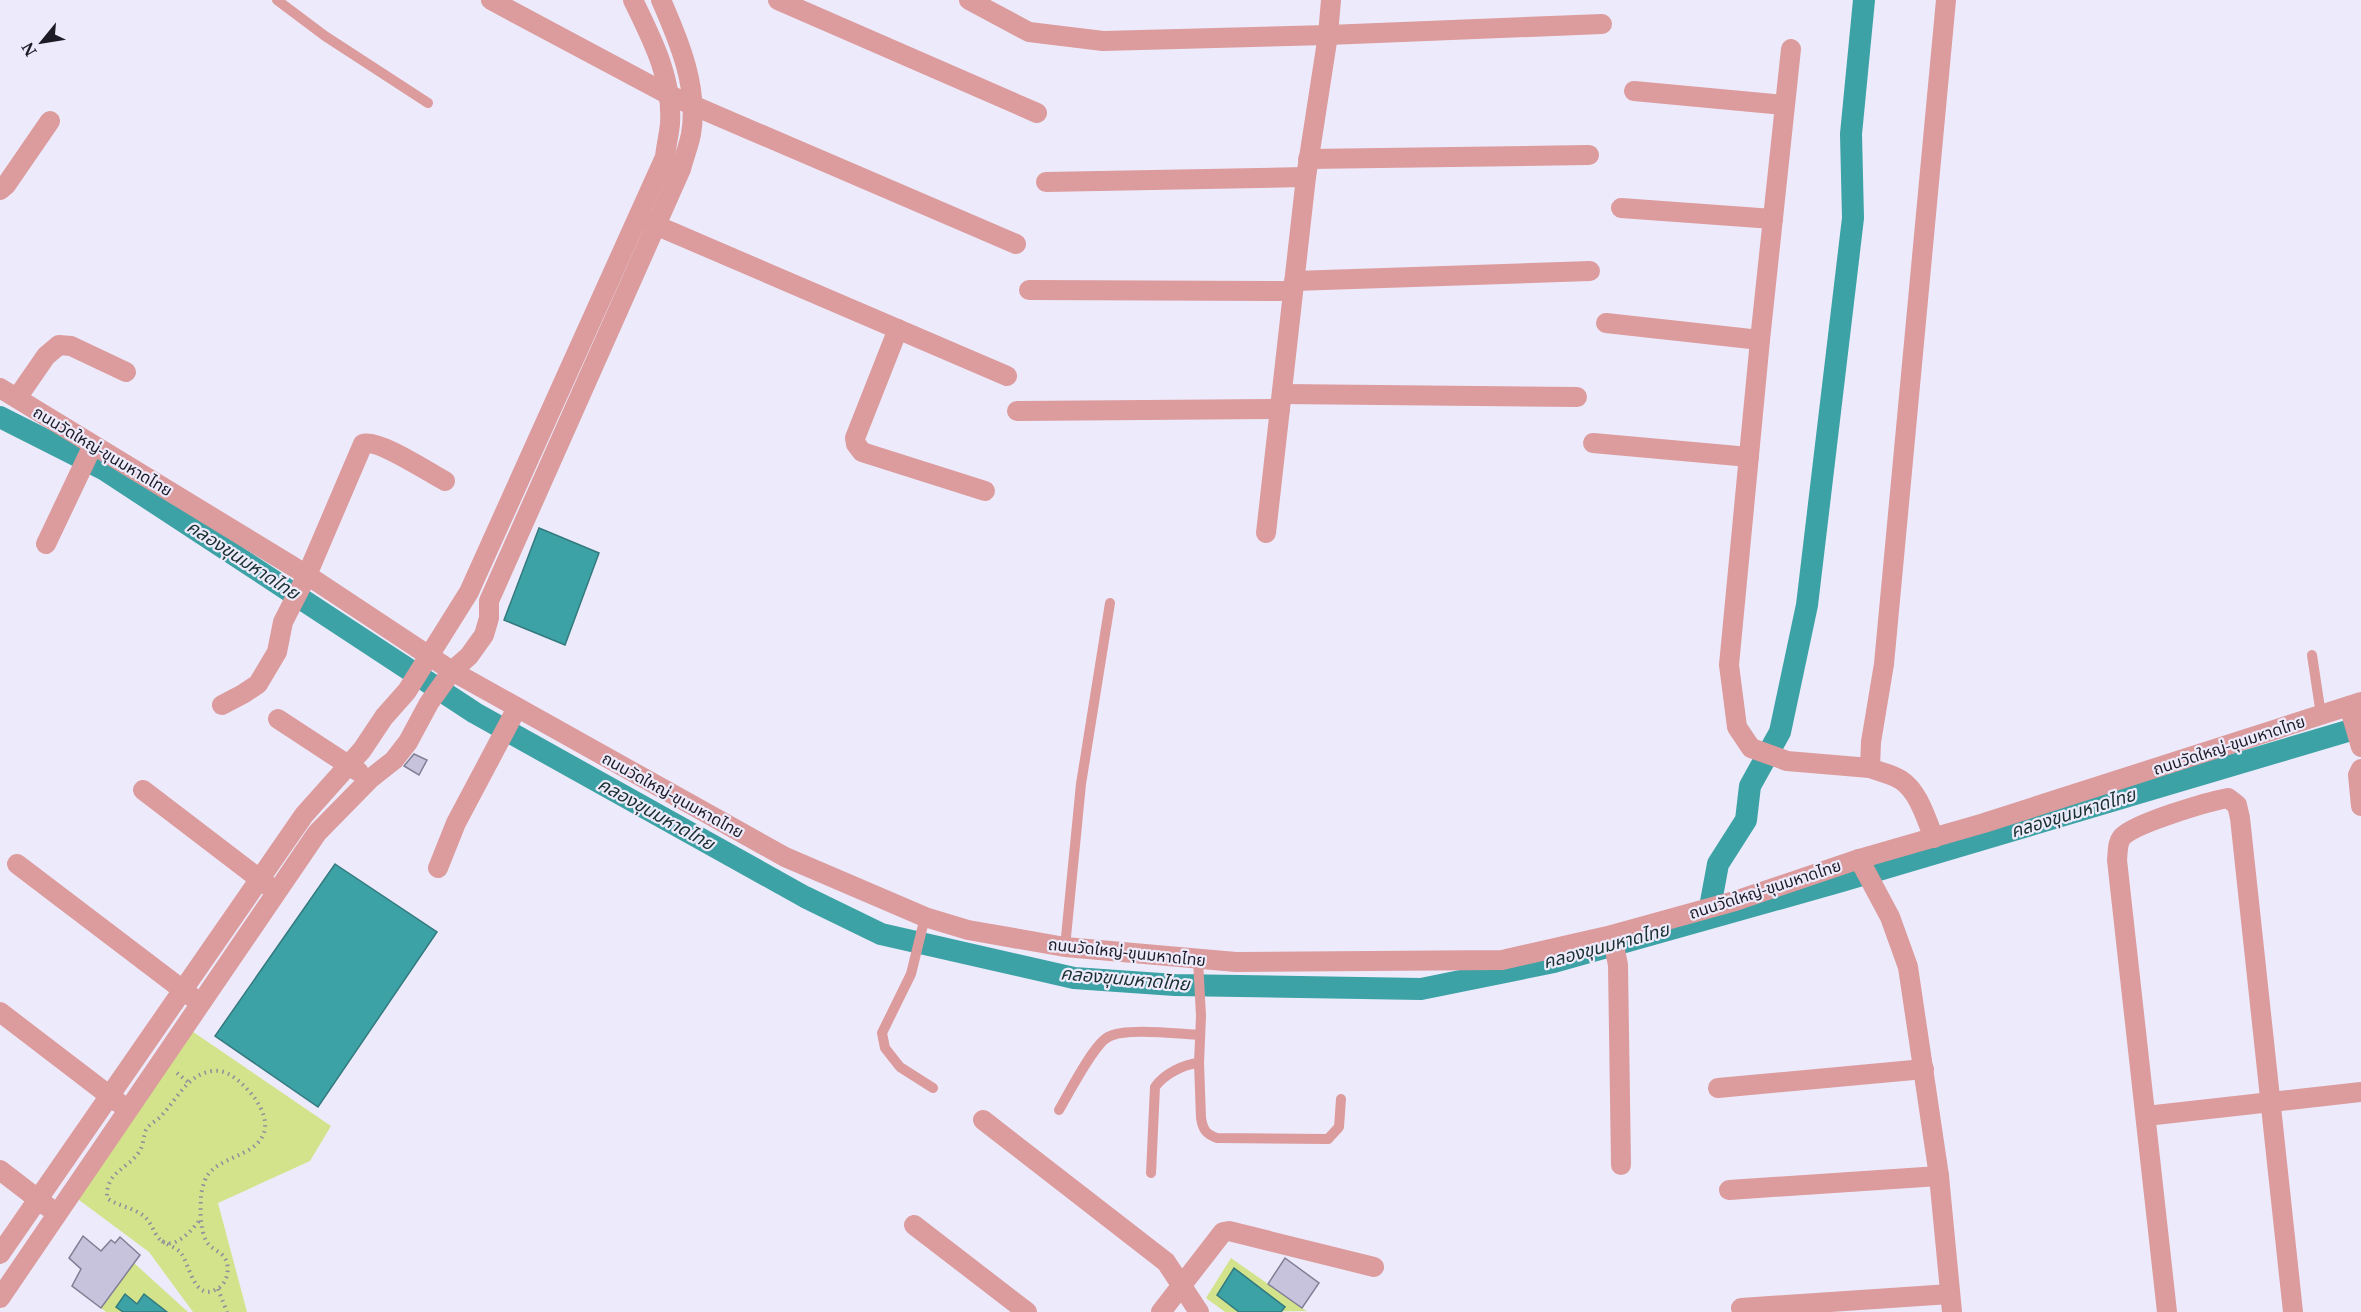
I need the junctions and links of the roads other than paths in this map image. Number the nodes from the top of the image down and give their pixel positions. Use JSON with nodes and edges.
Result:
{"nodes":[{"id":1,"x":277,"y":0,"type":"edge"},
{"id":2,"x":491,"y":0,"type":"edge"},
{"id":3,"x":633,"y":0,"type":"edge"},
{"id":4,"x":661,"y":0,"type":"edge"},
{"id":5,"x":778,"y":0,"type":"edge"},
{"id":6,"x":969,"y":0,"type":"edge"},
{"id":7,"x":1330,"y":0,"type":"edge"},
{"id":8,"x":1946,"y":0,"type":"edge"},
{"id":9,"x":1602,"y":24,"type":"dead end"},
{"id":10,"x":1328,"y":35,"type":"junction"},
{"id":11,"x":1791,"y":49,"type":"dead end"},
{"id":12,"x":1634,"y":91,"type":"dead end"},
{"id":13,"x":669,"y":95,"type":"junction"},
{"id":14,"x":428,"y":103,"type":"dead end"},
{"id":15,"x":693,"y":104,"type":"junction"},
{"id":16,"x":1784,"y":105,"type":"junction"},
{"id":17,"x":1037,"y":113,"type":"dead end"},
{"id":18,"x":50,"y":121,"type":"dead end"},
{"id":19,"x":1589,"y":154,"type":"dead end"},
{"id":20,"x":1307,"y":168,"type":"junction"},
{"id":21,"x":1046,"y":182,"type":"dead end"},
{"id":22,"x":0,"y":190,"type":"edge"},
{"id":23,"x":1621,"y":208,"type":"dead end"},
{"id":24,"x":637,"y":218,"type":"junction"},
{"id":25,"x":1773,"y":219,"type":"junction"},
{"id":26,"x":656,"y":225,"type":"junction"},
{"id":27,"x":1016,"y":244,"type":"dead end"},
{"id":28,"x":1590,"y":271,"type":"dead end"},
{"id":29,"x":1294,"y":286,"type":"junction"},
{"id":30,"x":1029,"y":290,"type":"dead end"},
{"id":31,"x":1606,"y":323,"type":"dead end"},
{"id":32,"x":897,"y":329,"type":"junction"},
{"id":33,"x":1760,"y":340,"type":"junction"},
{"id":34,"x":126,"y":372,"type":"dead end"},
{"id":35,"x":1008,"y":376,"type":"dead end"},
{"id":36,"x":8,"y":393,"type":"edge"},
{"id":37,"x":1577,"y":397,"type":"dead end"},
{"id":38,"x":1281,"y":402,"type":"junction"},
{"id":39,"x":1017,"y":411,"type":"dead end"},
{"id":40,"x":1593,"y":443,"type":"dead end"},
{"id":41,"x":92,"y":449,"type":"junction"},
{"id":42,"x":1749,"y":457,"type":"junction"},
{"id":43,"x":445,"y":481,"type":"dead end"},
{"id":44,"x":985,"y":490,"type":"dead end"},
{"id":45,"x":1266,"y":533,"type":"dead end"},
{"id":46,"x":46,"y":544,"type":"dead end"},
{"id":47,"x":303,"y":583,"type":"junction"},
{"id":48,"x":469,"y":592,"type":"junction"},
{"id":49,"x":489,"y":601,"type":"junction"},
{"id":50,"x":1110,"y":603,"type":"dead end"},
{"id":51,"x":2312,"y":655,"type":"dead end"},
{"id":52,"x":429,"y":657,"type":"junction"},
{"id":53,"x":452,"y":671,"type":"junction"},
{"id":54,"x":2355,"y":704,"type":"edge"},
{"id":55,"x":222,"y":705,"type":"dead end"},
{"id":56,"x":2321,"y":715,"type":"junction"},
{"id":57,"x":513,"y":716,"type":"junction"},
{"id":58,"x":278,"y":718,"type":"dead end"},
{"id":59,"x":2361,"y":747,"type":"edge"},
{"id":60,"x":349,"y":765,"type":"junction"},
{"id":61,"x":1870,"y":768,"type":"junction"},
{"id":62,"x":2361,"y":769,"type":"edge"},
{"id":63,"x":370,"y":779,"type":"junction"},
{"id":64,"x":143,"y":790,"type":"dead end"},
{"id":65,"x":2361,"y":806,"type":"edge"},
{"id":66,"x":1934,"y":838,"type":"junction"},
{"id":67,"x":17,"y":864,"type":"dead end"},
{"id":68,"x":1862,"y":865,"type":"junction"},
{"id":69,"x":438,"y":868,"type":"dead end"},
{"id":70,"x":260,"y":880,"type":"junction"},
{"id":71,"x":277,"y":892,"type":"junction"},
{"id":72,"x":923,"y":924,"type":"junction"},
{"id":73,"x":1613,"y":938,"type":"junction"},
{"id":74,"x":1065,"y":947,"type":"junction"},
{"id":75,"x":1199,"y":968,"type":"junction"},
{"id":76,"x":183,"y":990,"type":"junction"},
{"id":77,"x":201,"y":1005,"type":"junction"},
{"id":78,"x":0,"y":1011,"type":"edge"},
{"id":79,"x":1200,"y":1035,"type":"junction"},
{"id":80,"x":1199,"y":1064,"type":"junction"},
{"id":81,"x":1924,"y":1069,"type":"junction"},
{"id":82,"x":933,"y":1088,"type":"dead end"},
{"id":83,"x":1718,"y":1088,"type":"dead end"},
{"id":84,"x":2361,"y":1092,"type":"edge"},
{"id":85,"x":110,"y":1096,"type":"junction"},
{"id":86,"x":1341,"y":1099,"type":"dead end"},
{"id":87,"x":2270,"y":1101,"type":"junction"},
{"id":88,"x":129,"y":1110,"type":"junction"},
{"id":89,"x":1059,"y":1110,"type":"dead end"},
{"id":90,"x":2146,"y":1116,"type":"junction"},
{"id":91,"x":983,"y":1120,"type":"dead end"},
{"id":92,"x":1621,"y":1166,"type":"dead end"},
{"id":93,"x":0,"y":1170,"type":"edge"},
{"id":94,"x":1151,"y":1173,"type":"dead end"},
{"id":95,"x":1939,"y":1176,"type":"junction"},
{"id":96,"x":1729,"y":1190,"type":"dead end"},
{"id":97,"x":38,"y":1199,"type":"junction"},
{"id":98,"x":57,"y":1214,"type":"junction"},
{"id":99,"x":914,"y":1225,"type":"dead end"},
{"id":100,"x":0,"y":1254,"type":"edge"},
{"id":101,"x":1374,"y":1267,"type":"dead end"},
{"id":102,"x":1181,"y":1285,"type":"junction"},
{"id":103,"x":0,"y":1299,"type":"edge"},
{"id":104,"x":1951,"y":1303,"type":"edge"},
{"id":105,"x":1796,"y":1307,"type":"edge"},
{"id":106,"x":1741,"y":1308,"type":"dead end"},
{"id":107,"x":13,"y":1312,"type":"edge"},
{"id":108,"x":1027,"y":1312,"type":"edge"},
{"id":109,"x":1161,"y":1312,"type":"edge"},
{"id":110,"x":1199,"y":1312,"type":"edge"},
{"id":111,"x":2167,"y":1312,"type":"edge"},
{"id":112,"x":2294,"y":1312,"type":"edge"}],
"edges":[{"from":1,"to":14,"type":"lane"},
{"from":2,"to":13,"type":"street"},
{"from":3,"to":13,"type":"street"},
{"from":4,"to":15,"type":"street"},
{"from":5,"to":17,"type":"street"},
{"from":6,"to":10,"type":"street"},
{"from":7,"to":10,"type":"street"},
{"from":8,"to":61,"type":"street"},
{"from":9,"to":10,"type":"street"},
{"from":10,"to":20,"type":"street"},
{"from":11,"to":16,"type":"street"},
{"from":12,"to":16,"type":"street"},
{"from":13,"to":15,"type":"street"},
{"from":13,"to":24,"type":"street"},
{"from":15,"to":26,"type":"street"},
{"from":15,"to":27,"type":"street"},
{"from":16,"to":25,"type":"street"},
{"from":18,"to":22,"type":"street"},
{"from":19,"to":20,"type":"street"},
{"from":20,"to":21,"type":"street"},
{"from":20,"to":29,"type":"street"},
{"from":23,"to":25,"type":"street"},
{"from":24,"to":26,"type":"street"},
{"from":24,"to":48,"type":"street"},
{"from":25,"to":33,"type":"street"},
{"from":26,"to":32,"type":"street"},
{"from":26,"to":49,"type":"street"},
{"from":28,"to":29,"type":"street"},
{"from":29,"to":30,"type":"street"},
{"from":29,"to":38,"type":"street"},
{"from":31,"to":33,"type":"street"},
{"from":32,"to":35,"type":"street"},
{"from":32,"to":44,"type":"street"},
{"from":33,"to":42,"type":"street"},
{"from":34,"to":36,"type":"street"},
{"from":36,"to":41,"type":"street","name":"ถนนวัดใหญ่-ขุนมหาดไทย"},
{"from":37,"to":38,"type":"street"},
{"from":38,"to":39,"type":"street"},
{"from":38,"to":45,"type":"street"},
{"from":40,"to":42,"type":"street"},
{"from":41,"to":46,"type":"street"},
{"from":41,"to":47,"type":"street","name":"ถนนวัดใหญ่-ขุนมหาดไทย"},
{"from":42,"to":61,"type":"street"},
{"from":43,"to":47,"type":"street"},
{"from":47,"to":52,"type":"street","name":"ถนนวัดใหญ่-ขุนมหาดไทย"},
{"from":47,"to":55,"type":"street"},
{"from":48,"to":49,"type":"street"},
{"from":48,"to":52,"type":"street"},
{"from":49,"to":53,"type":"street"},
{"from":50,"to":74,"type":"lane"},
{"from":51,"to":56,"type":"lane"},
{"from":52,"to":53,"type":"street","name":"ถนนวัดใหญ่-ขุนมหาดไทย"},
{"from":52,"to":60,"type":"street"},
{"from":53,"to":57,"type":"street","name":"ถนนวัดใหญ่-ขุนมหาดไทย"},
{"from":53,"to":63,"type":"street"},
{"from":54,"to":56,"type":"street","name":"ถนนวัดใหญ่-ขุนมหาดไทย"},
{"from":54,"to":59,"type":"street"},
{"from":56,"to":66,"type":"street","name":"ถนนวัดใหญ่-ขุนมหาดไทย"},
{"from":57,"to":69,"type":"street"},
{"from":57,"to":72,"type":"street","name":"ถนนวัดใหญ่-ขุนมหาดไทย"},
{"from":58,"to":60,"type":"street"},
{"from":60,"to":63,"type":"street"},
{"from":60,"to":70,"type":"street"},
{"from":61,"to":66,"type":"street"},
{"from":62,"to":65,"type":"street"},
{"from":63,"to":71,"type":"street"},
{"from":64,"to":70,"type":"street"},
{"from":66,"to":68,"type":"street","name":"ถนนวัดใหญ่-ขุนมหาดไทย"},
{"from":67,"to":76,"type":"street"},
{"from":68,"to":73,"type":"street","name":"ถนนวัดใหญ่-ขุนมหาดไทย"},
{"from":68,"to":81,"type":"street"},
{"from":70,"to":71,"type":"street"},
{"from":70,"to":76,"type":"street"},
{"from":71,"to":77,"type":"street"},
{"from":72,"to":74,"type":"street","name":"ถนนวัดใหญ่-ขุนมหาดไทย"},
{"from":72,"to":82,"type":"lane"},
{"from":73,"to":75,"type":"street","name":"ถนนวัดใหญ่-ขุนมหาดไทย"},
{"from":73,"to":92,"type":"street"},
{"from":74,"to":75,"type":"street","name":"ถนนวัดใหญ่-ขุนมหาดไทย"},
{"from":75,"to":79,"type":"lane"},
{"from":76,"to":77,"type":"street"},
{"from":76,"to":85,"type":"street"},
{"from":77,"to":88,"type":"street"},
{"from":78,"to":85,"type":"street"},
{"from":79,"to":80,"type":"lane"},
{"from":79,"to":89,"type":"lane"},
{"from":80,"to":86,"type":"lane"},
{"from":80,"to":94,"type":"lane"},
{"from":81,"to":83,"type":"street"},
{"from":81,"to":95,"type":"street"},
{"from":84,"to":87,"type":"street"},
{"from":85,"to":88,"type":"street"},
{"from":85,"to":97,"type":"street"},
{"from":87,"to":90,"type":"street"},
{"from":87,"to":90,"type":"street"},
{"from":87,"to":112,"type":"street"},
{"from":88,"to":98,"type":"street"},
{"from":90,"to":111,"type":"street"},
{"from":91,"to":102,"type":"street"},
{"from":93,"to":97,"type":"street"},
{"from":95,"to":96,"type":"street"},
{"from":95,"to":104,"type":"street"},
{"from":97,"to":98,"type":"street"},
{"from":97,"to":100,"type":"street"},
{"from":98,"to":103,"type":"street"},
{"from":99,"to":108,"type":"street"},
{"from":101,"to":102,"type":"street"},
{"from":102,"to":109,"type":"street"},
{"from":102,"to":110,"type":"street"},
{"from":103,"to":107,"type":"street"},
{"from":104,"to":105,"type":"street"},
{"from":105,"to":106,"type":"street"}]}
